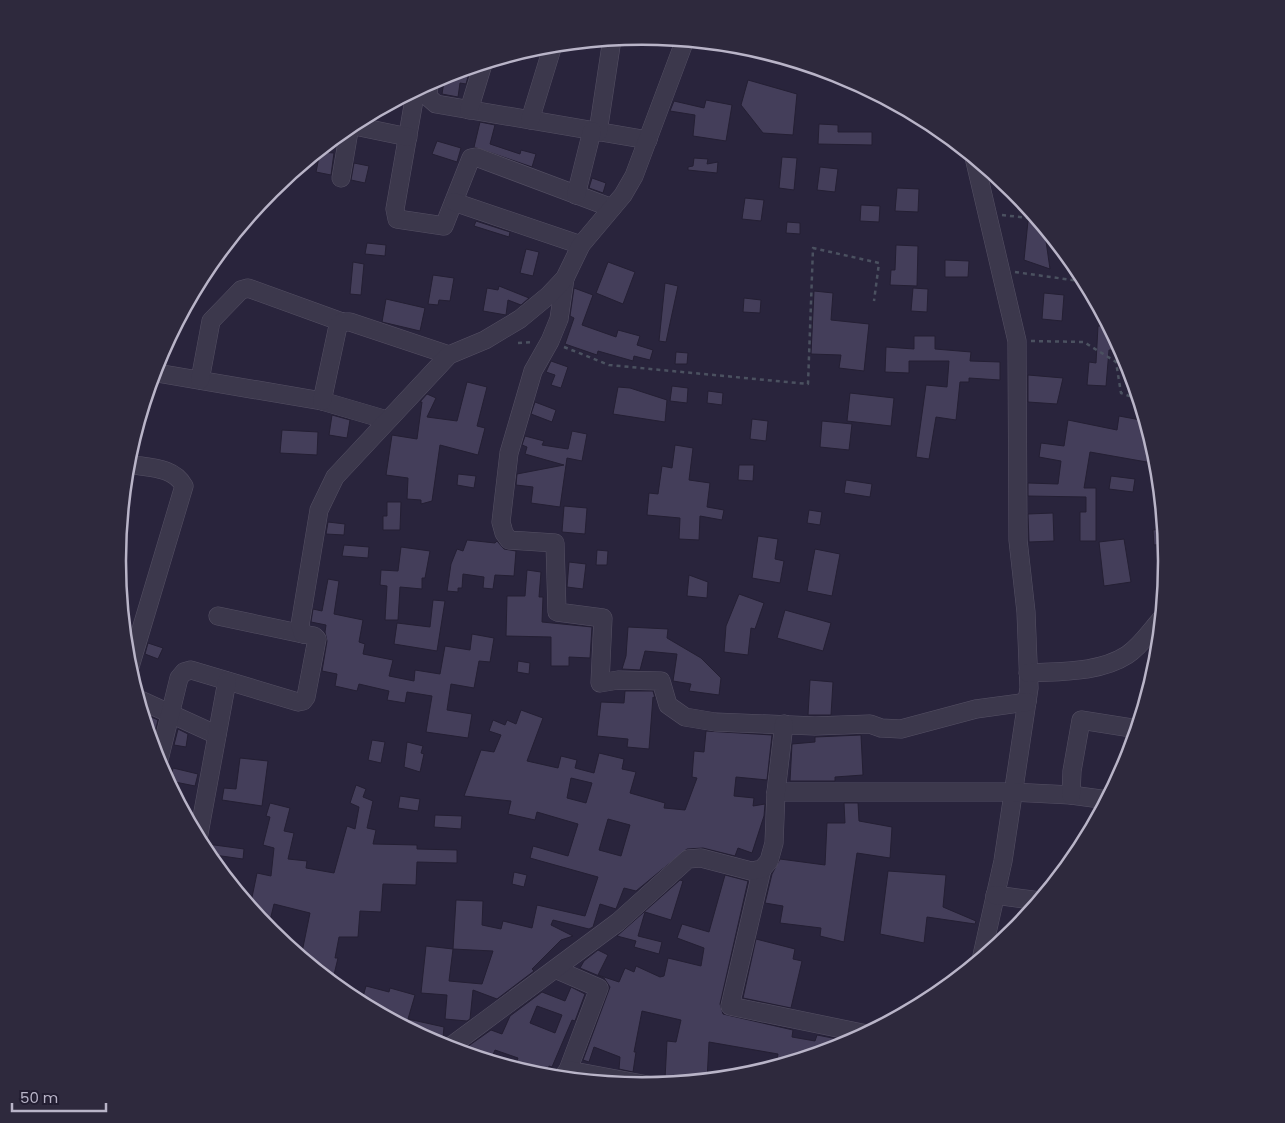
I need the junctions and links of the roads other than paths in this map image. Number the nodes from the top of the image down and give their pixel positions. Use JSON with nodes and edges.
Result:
{"nodes":[{"id":1,"x":611,"y":46,"type":"edge"},
{"id":2,"x":683,"y":47,"type":"edge"},
{"id":3,"x":549,"y":54,"type":"edge"},
{"id":4,"x":481,"y":71,"type":"edge"},
{"id":5,"x":426,"y":92,"type":"edge"},
{"id":6,"x":414,"y":100,"type":"edge"},
{"id":7,"x":469,"y":110,"type":"junction"},
{"id":8,"x":530,"y":120,"type":"junction"},
{"id":9,"x":363,"y":128,"type":"edge"},
{"id":10,"x":595,"y":131,"type":"junction"},
{"id":11,"x":408,"y":137,"type":"junction"},
{"id":12,"x":348,"y":138,"type":"edge"},
{"id":13,"x":648,"y":140,"type":"junction"},
{"id":14,"x":976,"y":167,"type":"edge"},
{"id":15,"x":341,"y":178,"type":"dead end"},
{"id":16,"x":576,"y":195,"type":"junction"},
{"id":17,"x":454,"y":202,"type":"junction"},
{"id":18,"x":612,"y":208,"type":"junction"},
{"id":19,"x":582,"y":244,"type":"junction"},
{"id":20,"x":566,"y":278,"type":"junction"},
{"id":21,"x":342,"y":322,"type":"junction"},
{"id":22,"x":449,"y":354,"type":"junction"},
{"id":23,"x":161,"y":375,"type":"edge"},
{"id":24,"x":200,"y":380,"type":"junction"},
{"id":25,"x":322,"y":401,"type":"junction"},
{"id":26,"x":387,"y":420,"type":"junction"},
{"id":27,"x":135,"y":465,"type":"edge"},
{"id":28,"x":218,"y":616,"type":"dead end"},
{"id":29,"x":1155,"y":625,"type":"edge"},
{"id":30,"x":303,"y":634,"type":"junction"},
{"id":31,"x":134,"y":652,"type":"edge"},
{"id":32,"x":1028,"y":673,"type":"junction"},
{"id":33,"x":227,"y":681,"type":"junction"},
{"id":34,"x":1027,"y":702,"type":"junction"},
{"id":35,"x":146,"y":703,"type":"edge"},
{"id":36,"x":170,"y":714,"type":"junction"},
{"id":37,"x":784,"y":724,"type":"junction"},
{"id":38,"x":1132,"y":728,"type":"edge"},
{"id":39,"x":217,"y":735,"type":"junction"},
{"id":40,"x":161,"y":750,"type":"edge"},
{"id":41,"x":776,"y":792,"type":"junction"},
{"id":42,"x":1013,"y":792,"type":"junction"},
{"id":43,"x":1072,"y":795,"type":"junction"},
{"id":44,"x":1101,"y":799,"type":"edge"},
{"id":45,"x":200,"y":828,"type":"edge"},
{"id":46,"x":762,"y":869,"type":"junction"},
{"id":47,"x":995,"y":895,"type":"junction"},
{"id":48,"x":1033,"y":900,"type":"edge"},
{"id":49,"x":985,"y":948,"type":"edge"},
{"id":50,"x":555,"y":969,"type":"junction"},
{"id":51,"x":856,"y":1032,"type":"edge"},
{"id":52,"x":454,"y":1043,"type":"edge"},
{"id":53,"x":565,"y":1072,"type":"edge"}],
"edges":[{"from":1,"to":10,"type":"street"},
{"from":2,"to":13,"type":"street"},
{"from":3,"to":8,"type":"street"},
{"from":4,"to":7,"type":"street"},
{"from":5,"to":6,"type":"street"},
{"from":6,"to":7,"type":"street"},
{"from":6,"to":11,"type":"street"},
{"from":7,"to":8,"type":"street"},
{"from":8,"to":10,"type":"street"},
{"from":9,"to":11,"type":"street"},
{"from":10,"to":13,"type":"street"},
{"from":10,"to":16,"type":"street"},
{"from":11,"to":17,"type":"street"},
{"from":12,"to":15,"type":"street"},
{"from":13,"to":18,"type":"street"},
{"from":14,"to":32,"type":"street"},
{"from":16,"to":17,"type":"street"},
{"from":16,"to":18,"type":"street"},
{"from":17,"to":19,"type":"street"},
{"from":18,"to":19,"type":"street"},
{"from":19,"to":20,"type":"street"},
{"from":20,"to":22,"type":"street"},
{"from":20,"to":37,"type":"street"},
{"from":21,"to":22,"type":"street"},
{"from":21,"to":24,"type":"street"},
{"from":21,"to":25,"type":"street"},
{"from":22,"to":26,"type":"street"},
{"from":23,"to":24,"type":"street"},
{"from":24,"to":25,"type":"street"},
{"from":25,"to":26,"type":"street"},
{"from":26,"to":30,"type":"street"},
{"from":27,"to":31,"type":"street"},
{"from":28,"to":30,"type":"street"},
{"from":29,"to":32,"type":"street"},
{"from":30,"to":33,"type":"street"},
{"from":32,"to":34,"type":"street"},
{"from":33,"to":36,"type":"street"},
{"from":33,"to":39,"type":"street"},
{"from":34,"to":37,"type":"street"},
{"from":34,"to":42,"type":"street"},
{"from":35,"to":36,"type":"street"},
{"from":36,"to":39,"type":"street"},
{"from":36,"to":40,"type":"street"},
{"from":37,"to":41,"type":"street"},
{"from":38,"to":43,"type":"street"},
{"from":39,"to":45,"type":"street"},
{"from":41,"to":42,"type":"street"},
{"from":41,"to":46,"type":"street"},
{"from":42,"to":43,"type":"street"},
{"from":42,"to":47,"type":"street"},
{"from":43,"to":44,"type":"street"},
{"from":46,"to":50,"type":"street"},
{"from":46,"to":51,"type":"street"},
{"from":47,"to":48,"type":"street"},
{"from":47,"to":49,"type":"street"},
{"from":50,"to":52,"type":"street"},
{"from":50,"to":53,"type":"street"}]}
